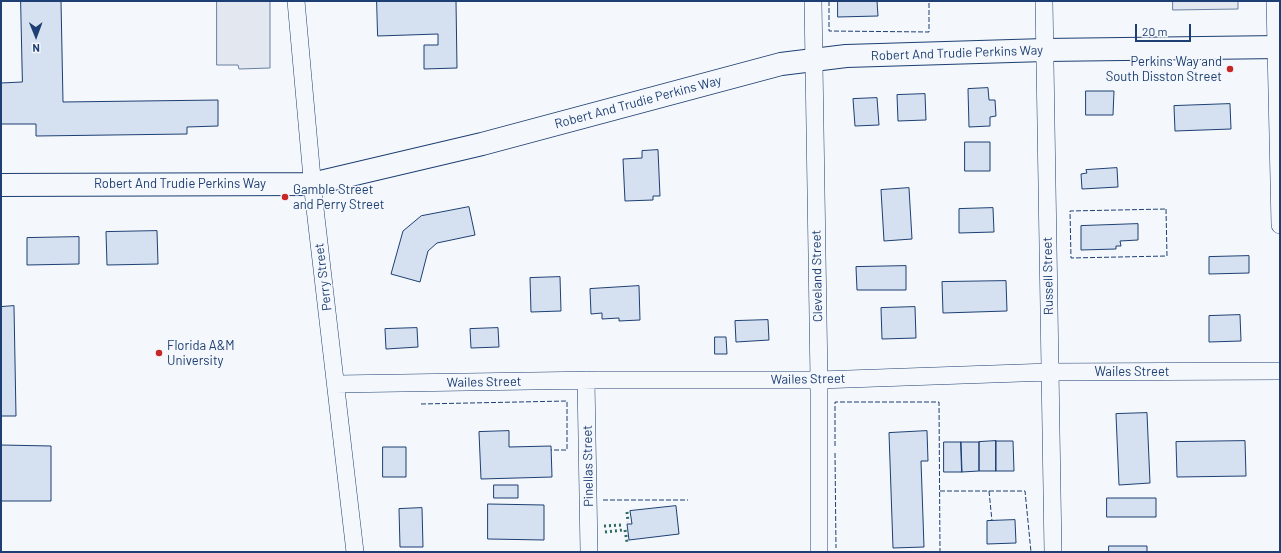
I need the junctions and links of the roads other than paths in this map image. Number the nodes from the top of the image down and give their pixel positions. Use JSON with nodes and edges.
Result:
{"nodes":[{"id":1,"x":296,"y":1,"type":"edge"},
{"id":2,"x":813,"y":1,"type":"edge"},
{"id":3,"x":1044,"y":1,"type":"edge"},
{"id":4,"x":1275,"y":1,"type":"edge"},
{"id":5,"x":1278,"y":46,"type":"edge"},
{"id":6,"x":1045,"y":50,"type":"junction"},
{"id":7,"x":814,"y":59,"type":"junction"},
{"id":8,"x":312,"y":184,"type":"junction"},
{"id":9,"x":1,"y":185,"type":"edge"},
{"id":10,"x":1280,"y":225,"type":"edge"},
{"id":11,"x":1280,"y":371,"type":"edge"},
{"id":12,"x":1050,"y":372,"type":"junction"},
{"id":13,"x":586,"y":380,"type":"junction"},
{"id":14,"x":819,"y":380,"type":"junction"},
{"id":15,"x":336,"y":384,"type":"junction"},
{"id":16,"x":355,"y":552,"type":"edge"},
{"id":17,"x":589,"y":552,"type":"edge"},
{"id":18,"x":820,"y":552,"type":"edge"},
{"id":19,"x":1053,"y":552,"type":"edge"}],
"edges":[{"from":1,"to":8,"type":"street","name":"Perry Street"},
{"from":2,"to":7,"type":"street","name":"Cleveland Street"},
{"from":3,"to":6,"type":"street","name":"Russell Street"},
{"from":4,"to":5,"type":"street"},
{"from":5,"to":6,"type":"street","name":"Robert And Trudie Perkins Way"},
{"from":5,"to":10,"type":"street"},
{"from":6,"to":7,"type":"street","name":"Robert And Trudie Perkins Way"},
{"from":6,"to":12,"type":"street","name":"Russell Street"},
{"from":7,"to":8,"type":"street","name":"Robert And Trudie Perkins Way"},
{"from":7,"to":14,"type":"street","name":"Cleveland Street"},
{"from":8,"to":9,"type":"street","name":"Robert And Trudie Perkins Way"},
{"from":8,"to":15,"type":"street","name":"Perry Street"},
{"from":11,"to":12,"type":"street","name":"Wailes Street"},
{"from":12,"to":14,"type":"street","name":"Wailes Street"},
{"from":12,"to":19,"type":"street","name":"Russell Street"},
{"from":13,"to":14,"type":"street","name":"Wailes Street"},
{"from":13,"to":15,"type":"street","name":"Wailes Street"},
{"from":13,"to":17,"type":"street","name":"Pinellas Street"},
{"from":14,"to":18,"type":"street","name":"Cleveland Street"},
{"from":15,"to":16,"type":"street","name":"Perry Street"}]}
